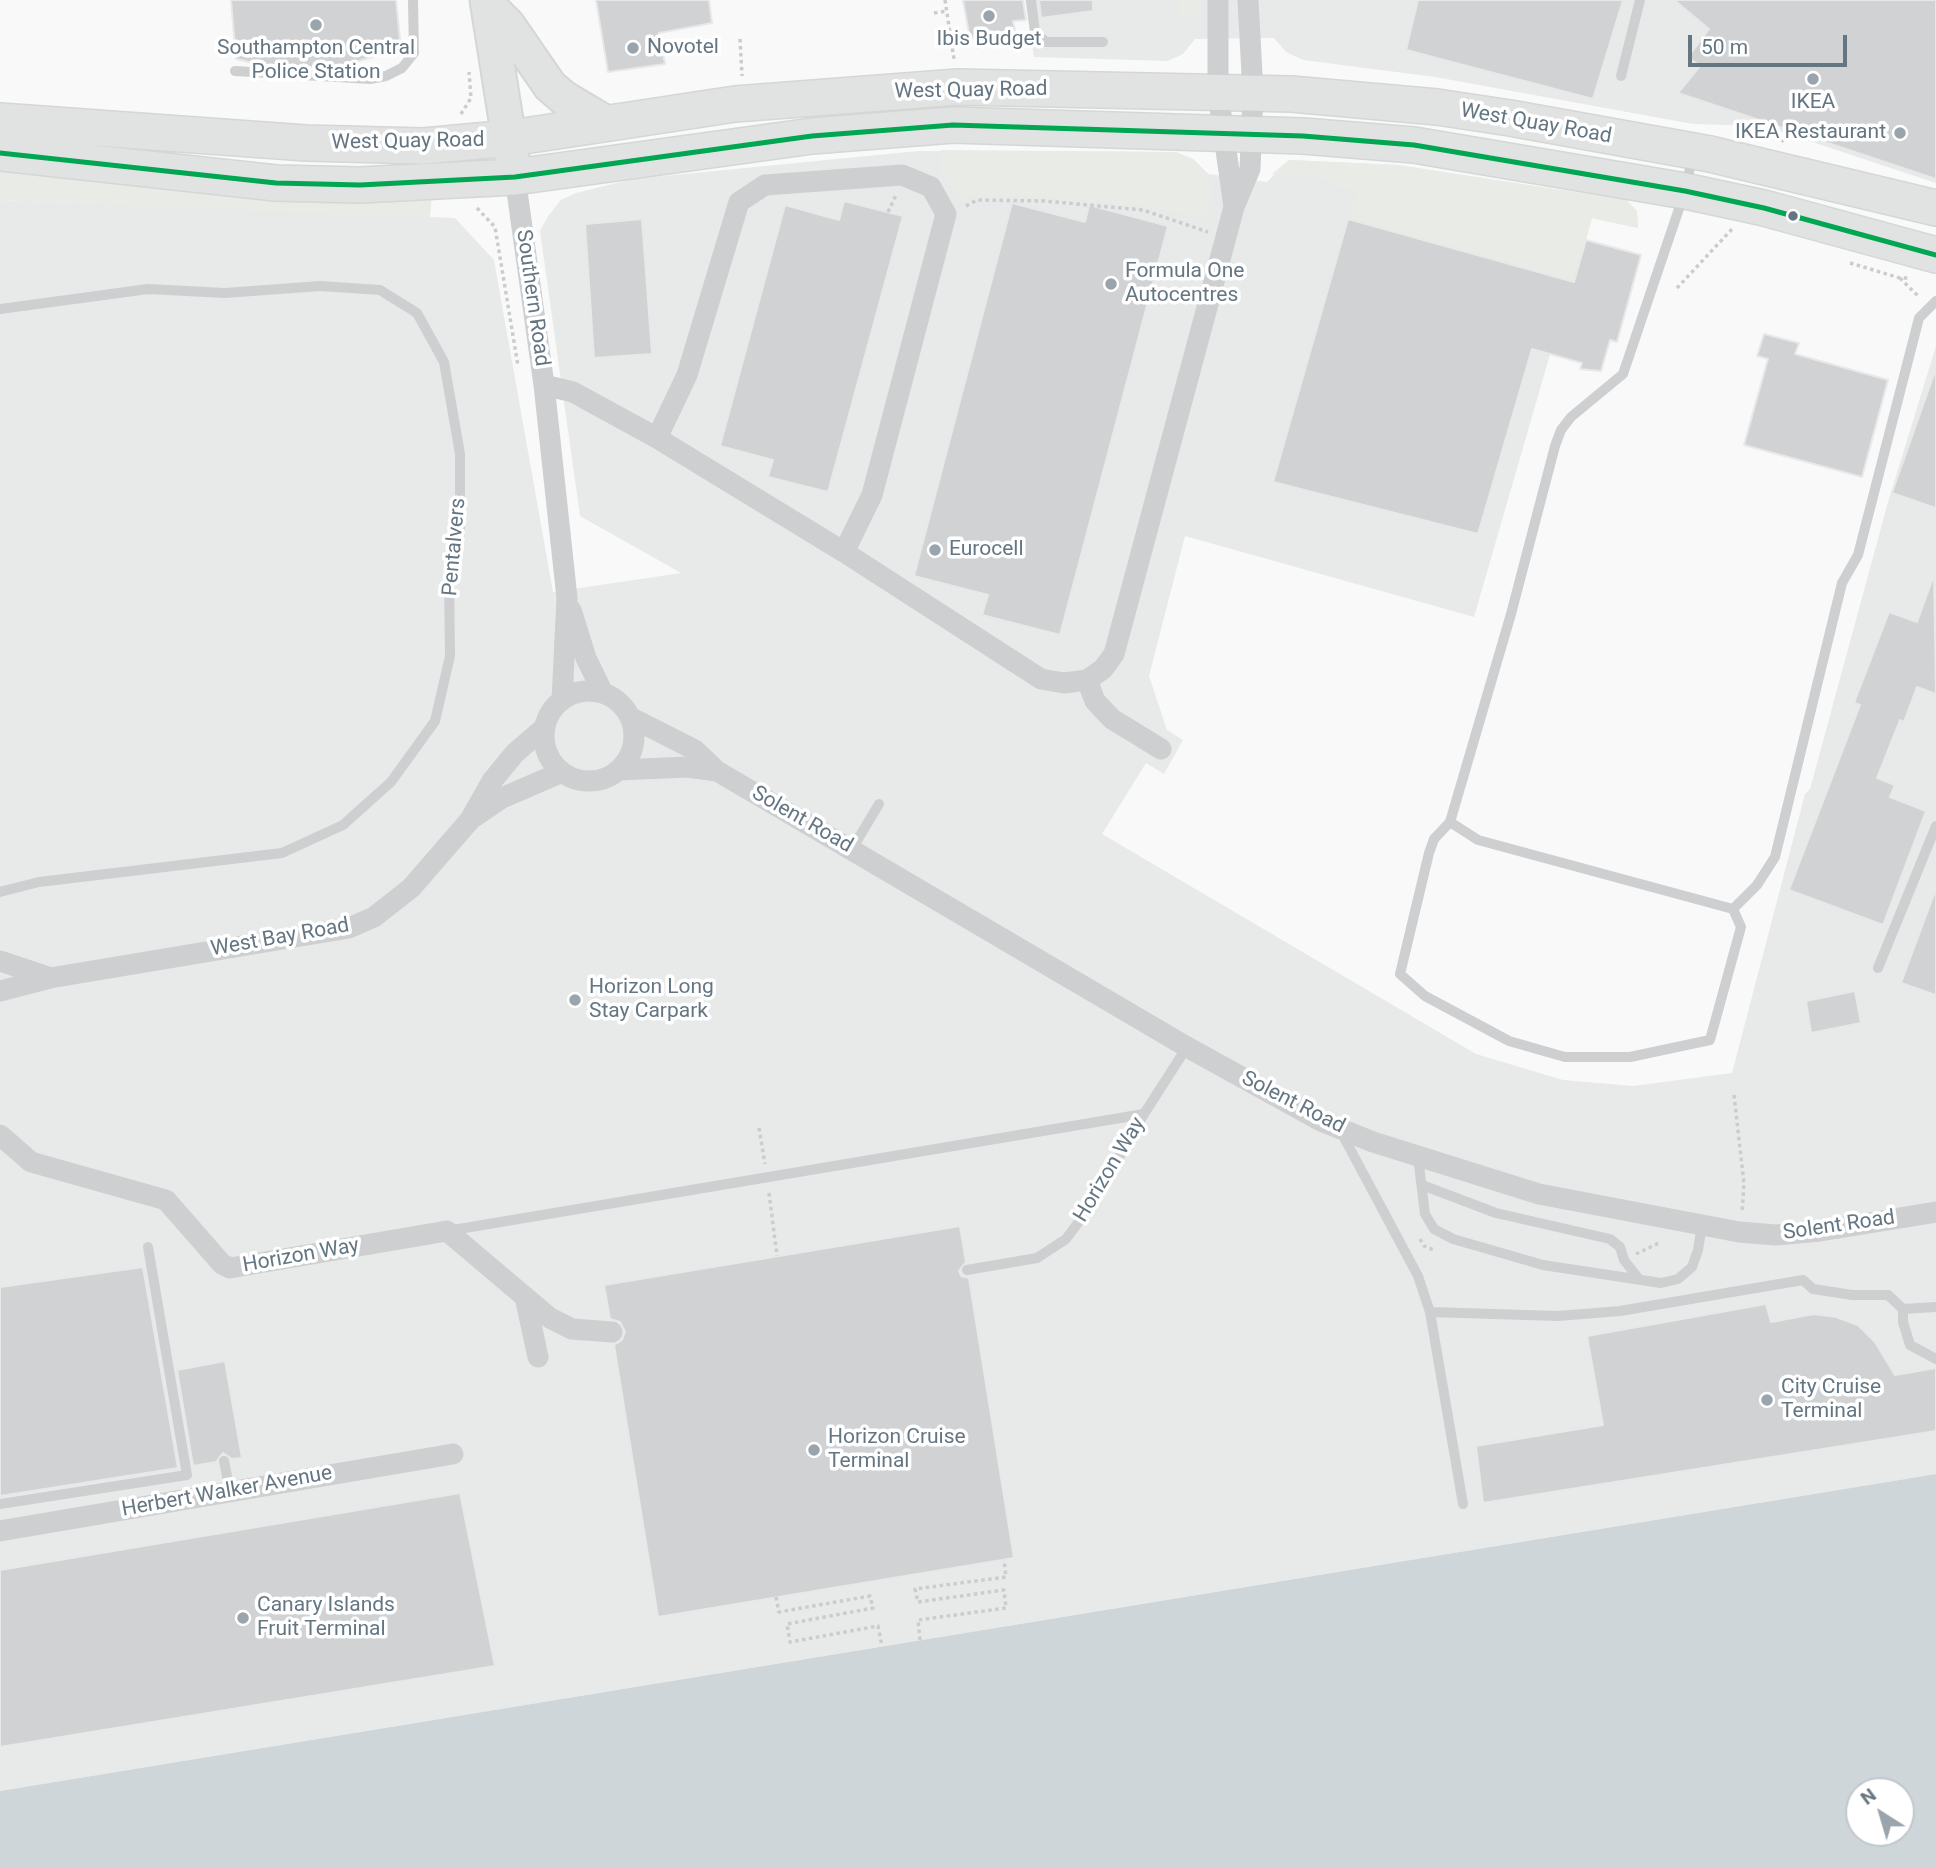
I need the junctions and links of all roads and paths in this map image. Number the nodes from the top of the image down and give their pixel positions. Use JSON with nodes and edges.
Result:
{"nodes":[{"id":1,"x":413,"y":0,"type":"edge"},
{"id":2,"x":945,"y":0,"type":"edge"},
{"id":3,"x":1031,"y":0,"type":"edge"},
{"id":4,"x":1218,"y":0,"type":"edge"},
{"id":5,"x":1248,"y":0,"type":"edge"},
{"id":6,"x":1640,"y":0,"type":"edge"},
{"id":7,"x":488,"y":2,"type":"edge"},
{"id":8,"x":947,"y":12,"type":"junction"},
{"id":9,"x":934,"y":13,"type":"dead end"},
{"id":10,"x":740,"y":40,"type":"dead end"},
{"id":11,"x":1103,"y":42,"type":"dead end"},
{"id":12,"x":955,"y":62,"type":"dead end"},
{"id":13,"x":468,"y":65,"type":"dead end"},
{"id":14,"x":235,"y":71,"type":"dead end"},
{"id":15,"x":1621,"y":76,"type":"dead end"},
{"id":16,"x":742,"y":77,"type":"dead end"},
{"id":17,"x":1218,"y":93,"type":"junction"},
{"id":18,"x":1253,"y":93,"type":"junction"},
{"id":19,"x":456,"y":119,"type":"dead end"},
{"id":20,"x":0,"y":121,"type":"edge"},
{"id":21,"x":606,"y":122,"type":"junction"},
{"id":22,"x":1238,"y":133,"type":"junction"},
{"id":23,"x":511,"y":138,"type":"junction"},
{"id":24,"x":1693,"y":151,"type":"junction"},
{"id":25,"x":0,"y":153,"type":"edge"},
{"id":26,"x":515,"y":177,"type":"junction"},
{"id":27,"x":1685,"y":191,"type":"junction"},
{"id":28,"x":473,"y":206,"type":"dead end"},
{"id":29,"x":1234,"y":207,"type":"junction"},
{"id":30,"x":1936,"y":208,"type":"edge"},
{"id":31,"x":946,"y":214,"type":"junction"},
{"id":32,"x":1735,"y":227,"type":"dead end"},
{"id":33,"x":1226,"y":239,"type":"junction"},
{"id":34,"x":1936,"y":254,"type":"edge"},
{"id":35,"x":1900,"y":278,"type":"dead end"},
{"id":36,"x":1677,"y":288,"type":"dead end"},
{"id":37,"x":1932,"y":303,"type":"edge"},
{"id":38,"x":0,"y":309,"type":"edge"},
{"id":39,"x":519,"y":374,"type":"dead end"},
{"id":40,"x":544,"y":385,"type":"junction"},
{"id":41,"x":657,"y":438,"type":"junction"},
{"id":42,"x":844,"y":552,"type":"junction"},
{"id":43,"x":567,"y":598,"type":"junction"},
{"id":44,"x":1087,"y":680,"type":"junction"},
{"id":45,"x":603,"y":693,"type":"junction"},
{"id":46,"x":562,"y":700,"type":"junction"},
{"id":47,"x":630,"y":717,"type":"junction"},
{"id":48,"x":544,"y":728,"type":"junction"},
{"id":49,"x":1161,"y":749,"type":"dead end"},
{"id":50,"x":619,"y":770,"type":"junction"},
{"id":51,"x":717,"y":771,"type":"junction"},
{"id":52,"x":562,"y":772,"type":"junction"},
{"id":53,"x":879,"y":804,"type":"dead end"},
{"id":54,"x":470,"y":820,"type":"junction"},
{"id":55,"x":1450,"y":822,"type":"junction"},
{"id":56,"x":1936,"y":826,"type":"edge"},
{"id":57,"x":852,"y":849,"type":"junction"},
{"id":58,"x":0,"y":892,"type":"edge"},
{"id":59,"x":1733,"y":909,"type":"junction"},
{"id":60,"x":0,"y":961,"type":"edge"},
{"id":61,"x":1878,"y":968,"type":"dead end"},
{"id":62,"x":50,"y":978,"type":"junction"},
{"id":63,"x":0,"y":991,"type":"edge"},
{"id":64,"x":1187,"y":1047,"type":"junction"},
{"id":65,"x":1734,"y":1096,"type":"dead end"},
{"id":66,"x":1144,"y":1114,"type":"junction"},
{"id":67,"x":1338,"y":1128,"type":"junction"},
{"id":68,"x":0,"y":1135,"type":"edge"},
{"id":69,"x":1418,"y":1157,"type":"junction"},
{"id":70,"x":1422,"y":1185,"type":"junction"},
{"id":71,"x":1936,"y":1212,"type":"edge"},
{"id":72,"x":1702,"y":1225,"type":"junction"},
{"id":73,"x":447,"y":1231,"type":"junction"},
{"id":74,"x":1739,"y":1231,"type":"junction"},
{"id":75,"x":148,"y":1247,"type":"dead end"},
{"id":76,"x":967,"y":1270,"type":"dead end"},
{"id":77,"x":1639,"y":1279,"type":"junction"},
{"id":78,"x":525,"y":1297,"type":"junction"},
{"id":79,"x":1936,"y":1307,"type":"edge"},
{"id":80,"x":1903,"y":1309,"type":"junction"},
{"id":81,"x":1430,"y":1312,"type":"junction"},
{"id":82,"x":612,"y":1332,"type":"dead end"},
{"id":83,"x":538,"y":1357,"type":"dead end"},
{"id":84,"x":1936,"y":1359,"type":"edge"},
{"id":85,"x":453,"y":1454,"type":"dead end"},
{"id":86,"x":224,"y":1461,"type":"dead end"},
{"id":87,"x":230,"y":1491,"type":"junction"},
{"id":88,"x":0,"y":1504,"type":"edge"},
{"id":89,"x":1463,"y":1504,"type":"dead end"},
{"id":90,"x":0,"y":1531,"type":"edge"},
{"id":91,"x":1004,"y":1560,"type":"dead end"},
{"id":92,"x":776,"y":1597,"type":"dead end"},
{"id":93,"x":920,"y":1640,"type":"dead end"},
{"id":94,"x":882,"y":1646,"type":"dead end"}],
"edges":[{"from":1,"to":14,"type":"lane"},
{"from":2,"to":8,"type":"path"},
{"from":3,"to":11,"type":"lane"},
{"from":4,"to":17,"type":"street"},
{"from":5,"to":18,"type":"street"},
{"from":6,"to":15,"type":"lane"},
{"from":7,"to":21,"type":"main road"},
{"from":7,"to":23,"type":"main road","name":"Southern Road"},
{"from":8,"to":9,"type":"path"},
{"from":8,"to":12,"type":"path"},
{"from":10,"to":16,"type":"path"},
{"from":13,"to":19,"type":"path"},
{"from":17,"to":18,"type":"highway","name":"West Quay Road"},
{"from":17,"to":21,"type":"highway","name":"West Quay Road"},
{"from":17,"to":22,"type":"street"},
{"from":18,"to":22,"type":"street"},
{"from":18,"to":24,"type":"highway","name":"West Quay Road"},
{"from":20,"to":23,"type":"highway","name":"West Quay Road"},
{"from":21,"to":23,"type":"highway","name":"West Quay Road"},
{"from":22,"to":26,"type":"highway","name":"West Quay Road"},
{"from":22,"to":27,"type":"highway","name":"West Quay Road"},
{"from":22,"to":29,"type":"street"},
{"from":22,"to":29,"type":"street"},
{"from":23,"to":26,"type":"main road","name":"Southern Road"},
{"from":24,"to":27,"type":"lane"},
{"from":24,"to":30,"type":"highway","name":"West Quay Road"},
{"from":25,"to":26,"type":"highway","name":"West Quay Road"},
{"from":26,"to":40,"type":"street","name":"Southern Road"},
{"from":27,"to":34,"type":"highway","name":"West Quay Road"},
{"from":27,"to":55,"type":"lane"},
{"from":28,"to":39,"type":"path"},
{"from":29,"to":33,"type":"street"},
{"from":31,"to":33,"type":"path"},
{"from":31,"to":41,"type":"street"},
{"from":31,"to":42,"type":"street"},
{"from":32,"to":36,"type":"path"},
{"from":33,"to":44,"type":"street"},
{"from":35,"to":37,"type":"path"},
{"from":37,"to":59,"type":"lane"},
{"from":38,"to":58,"type":"lane","name":"Pentalvers"},
{"from":40,"to":41,"type":"street"},
{"from":40,"to":43,"type":"street","name":"Southern Road"},
{"from":41,"to":42,"type":"street"},
{"from":42,"to":44,"type":"street"},
{"from":43,"to":45,"type":"street","name":"Southern Road"},
{"from":43,"to":46,"type":"street","name":"Southern Road"},
{"from":44,"to":49,"type":"street"},
{"from":45,"to":46,"type":"street"},
{"from":45,"to":47,"type":"street"},
{"from":46,"to":48,"type":"street"},
{"from":47,"to":50,"type":"street"},
{"from":47,"to":51,"type":"street","name":"Solent Road"},
{"from":48,"to":52,"type":"street"},
{"from":48,"to":54,"type":"street","name":"West Bay Road"},
{"from":50,"to":51,"type":"street","name":"Solent Road"},
{"from":50,"to":52,"type":"street"},
{"from":51,"to":57,"type":"street","name":"Solent Road"},
{"from":52,"to":54,"type":"street","name":"West Bay Road"},
{"from":53,"to":57,"type":"lane"},
{"from":54,"to":62,"type":"street","name":"West Bay Road"},
{"from":55,"to":59,"type":"lane"},
{"from":55,"to":59,"type":"lane"},
{"from":56,"to":61,"type":"lane"},
{"from":57,"to":64,"type":"street","name":"Solent Road"},
{"from":60,"to":62,"type":"street","name":"West Bay Road"},
{"from":62,"to":63,"type":"street","name":"West Bay Road"},
{"from":64,"to":66,"type":"lane","name":"Horizon Way"},
{"from":64,"to":67,"type":"street","name":"Solent Road"},
{"from":65,"to":74,"type":"path"},
{"from":66,"to":73,"type":"lane"},
{"from":66,"to":76,"type":"lane","name":"Horizon Way"},
{"from":67,"to":69,"type":"street","name":"Solent Road"},
{"from":67,"to":81,"type":"lane"},
{"from":68,"to":73,"type":"street","name":"Horizon Way"},
{"from":69,"to":70,"type":"lane"},
{"from":69,"to":72,"type":"street","name":"Solent Road"},
{"from":70,"to":77,"type":"lane"},
{"from":70,"to":77,"type":"lane"},
{"from":71,"to":74,"type":"street","name":"Solent Road"},
{"from":72,"to":74,"type":"street","name":"Solent Road"},
{"from":72,"to":77,"type":"lane"},
{"from":73,"to":78,"type":"street"},
{"from":75,"to":88,"type":"lane"},
{"from":78,"to":82,"type":"street"},
{"from":78,"to":83,"type":"street"},
{"from":79,"to":80,"type":"lane"},
{"from":80,"to":81,"type":"lane"},
{"from":80,"to":84,"type":"lane"},
{"from":81,"to":89,"type":"lane"},
{"from":85,"to":87,"type":"street","name":"Herbert Walker Avenue"},
{"from":86,"to":87,"type":"lane"},
{"from":87,"to":90,"type":"street","name":"Herbert Walker Avenue"},
{"from":91,"to":93,"type":"path"},
{"from":92,"to":94,"type":"path"}]}
